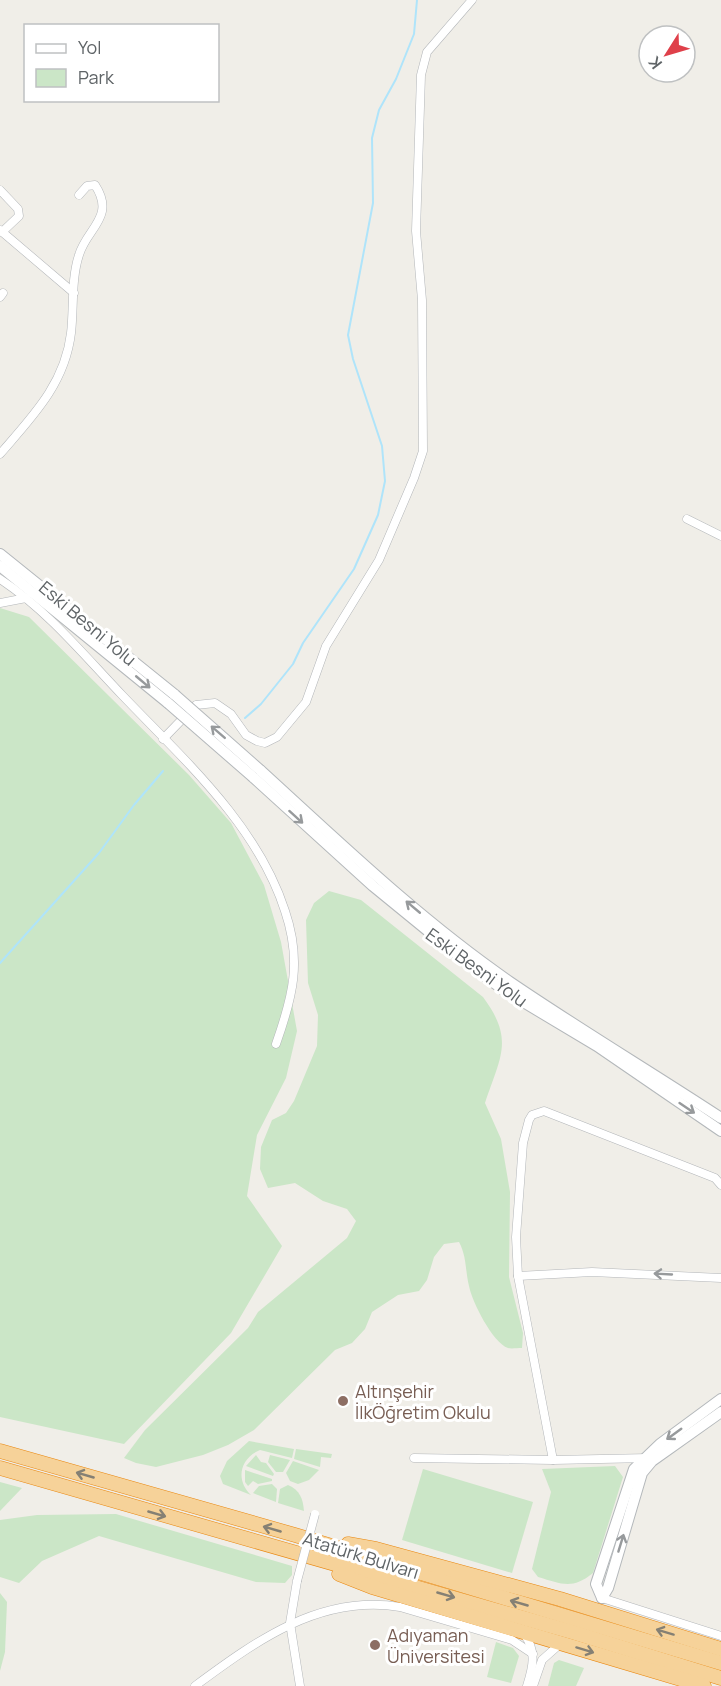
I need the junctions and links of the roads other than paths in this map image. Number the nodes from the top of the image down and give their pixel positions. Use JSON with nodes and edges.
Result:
{"nodes":[{"id":1,"x":472,"y":0,"type":"edge"},
{"id":2,"x":0,"y":190,"type":"edge"},
{"id":3,"x":79,"y":195,"type":"dead end"},
{"id":4,"x":1,"y":231,"type":"edge"},
{"id":5,"x":74,"y":293,"type":"junction"},
{"id":6,"x":0,"y":454,"type":"edge"},
{"id":7,"x":687,"y":519,"type":"dead end"},
{"id":8,"x":721,"y":536,"type":"edge"},
{"id":9,"x":0,"y":554,"type":"edge"},
{"id":10,"x":0,"y":566,"type":"edge"},
{"id":11,"x":0,"y":579,"type":"edge"},
{"id":12,"x":26,"y":598,"type":"junction"},
{"id":13,"x":0,"y":603,"type":"edge"},
{"id":14,"x":172,"y":699,"type":"junction"},
{"id":15,"x":163,"y":739,"type":"junction"},
{"id":16,"x":256,"y":774,"type":"junction"},
{"id":17,"x":276,"y":1044,"type":"dead end"},
{"id":18,"x":721,"y":1118,"type":"edge"},
{"id":19,"x":721,"y":1131,"type":"edge"},
{"id":20,"x":721,"y":1184,"type":"edge"},
{"id":21,"x":518,"y":1276,"type":"junction"},
{"id":22,"x":721,"y":1278,"type":"edge"},
{"id":23,"x":721,"y":1399,"type":"edge"},
{"id":24,"x":721,"y":1412,"type":"edge"},
{"id":25,"x":0,"y":1451,"type":"edge"},
{"id":26,"x":414,"y":1458,"type":"dead end"},
{"id":27,"x":649,"y":1458,"type":"junction"},
{"id":28,"x":552,"y":1460,"type":"junction"},
{"id":29,"x":0,"y":1468,"type":"edge"},
{"id":30,"x":315,"y":1514,"type":"dead end"},
{"id":31,"x":295,"y":1535,"type":"junction"},
{"id":32,"x":290,"y":1553,"type":"junction"},
{"id":33,"x":602,"y":1598,"type":"joint"},
{"id":34,"x":290,"y":1623,"type":"junction"},
{"id":35,"x":521,"y":1631,"type":"junction"},
{"id":36,"x":721,"y":1636,"type":"edge"},
{"id":37,"x":562,"y":1643,"type":"junction"},
{"id":38,"x":721,"y":1649,"type":"edge"},
{"id":39,"x":533,"y":1654,"type":"junction"},
{"id":40,"x":721,"y":1663,"type":"edge"},
{"id":41,"x":721,"y":1678,"type":"edge"},
{"id":42,"x":195,"y":1686,"type":"edge"},
{"id":43,"x":300,"y":1686,"type":"edge"},
{"id":44,"x":527,"y":1686,"type":"edge"},
{"id":45,"x":533,"y":1686,"type":"edge"},
{"id":46,"x":704,"y":1686,"type":"edge"}],
"edges":[{"from":1,"to":15,"type":"street"},
{"from":2,"to":4,"type":"street"},
{"from":3,"to":5,"type":"street"},
{"from":4,"to":5,"type":"street"},
{"from":5,"to":6,"type":"street"},
{"from":7,"to":8,"type":"street"},
{"from":9,"to":14,"type":"main road","name":"Eski Besni Yolu"},
{"from":10,"to":14,"type":"main road","name":"Eski Besni Yolu","one_way":true},
{"from":11,"to":12,"type":"street"},
{"from":12,"to":13,"type":"street"},
{"from":12,"to":15,"type":"street"},
{"from":14,"to":16,"type":"main road","bridge":true},
{"from":15,"to":17,"type":"street"},
{"from":18,"to":16,"type":"main road","name":"Eski Besni Yolu","one_way":true},
{"from":16,"to":19,"type":"main road","name":"Eski Besni Yolu","one_way":true},
{"from":20,"to":21,"type":"street"},
{"from":22,"to":21,"type":"street","one_way":true},
{"from":21,"to":28,"type":"street"},
{"from":23,"to":27,"type":"main road","one_way":true},
{"from":24,"to":27,"type":"main road"},
{"from":31,"to":25,"type":"highway","name":"Atatürk Bulvarı","one_way":true},
{"from":26,"to":28,"type":"street"},
{"from":27,"to":28,"type":"street"},
{"from":27,"to":33,"type":"main road"},
{"from":29,"to":32,"type":"highway","name":"Atatürk Bulvarı","one_way":true},
{"from":30,"to":34,"type":"street","bridge":true},
{"from":38,"to":31,"type":"highway","one_way":true},
{"from":40,"to":31,"type":"highway","name":"Atatürk Bulvarı","one_way":true},
{"from":32,"to":35,"type":"highway"},
{"from":32,"to":41,"type":"highway","name":"Atatürk Bulvarı","one_way":true},
{"from":33,"to":36,"type":"street"},
{"from":34,"to":39,"type":"street"},
{"from":34,"to":42,"type":"street"},
{"from":34,"to":43,"type":"street"},
{"from":35,"to":37,"type":"highway"},
{"from":35,"to":39,"type":"street"},
{"from":37,"to":45,"type":"street"},
{"from":37,"to":46,"type":"highway","one_way":true},
{"from":39,"to":44,"type":"street"}]}
